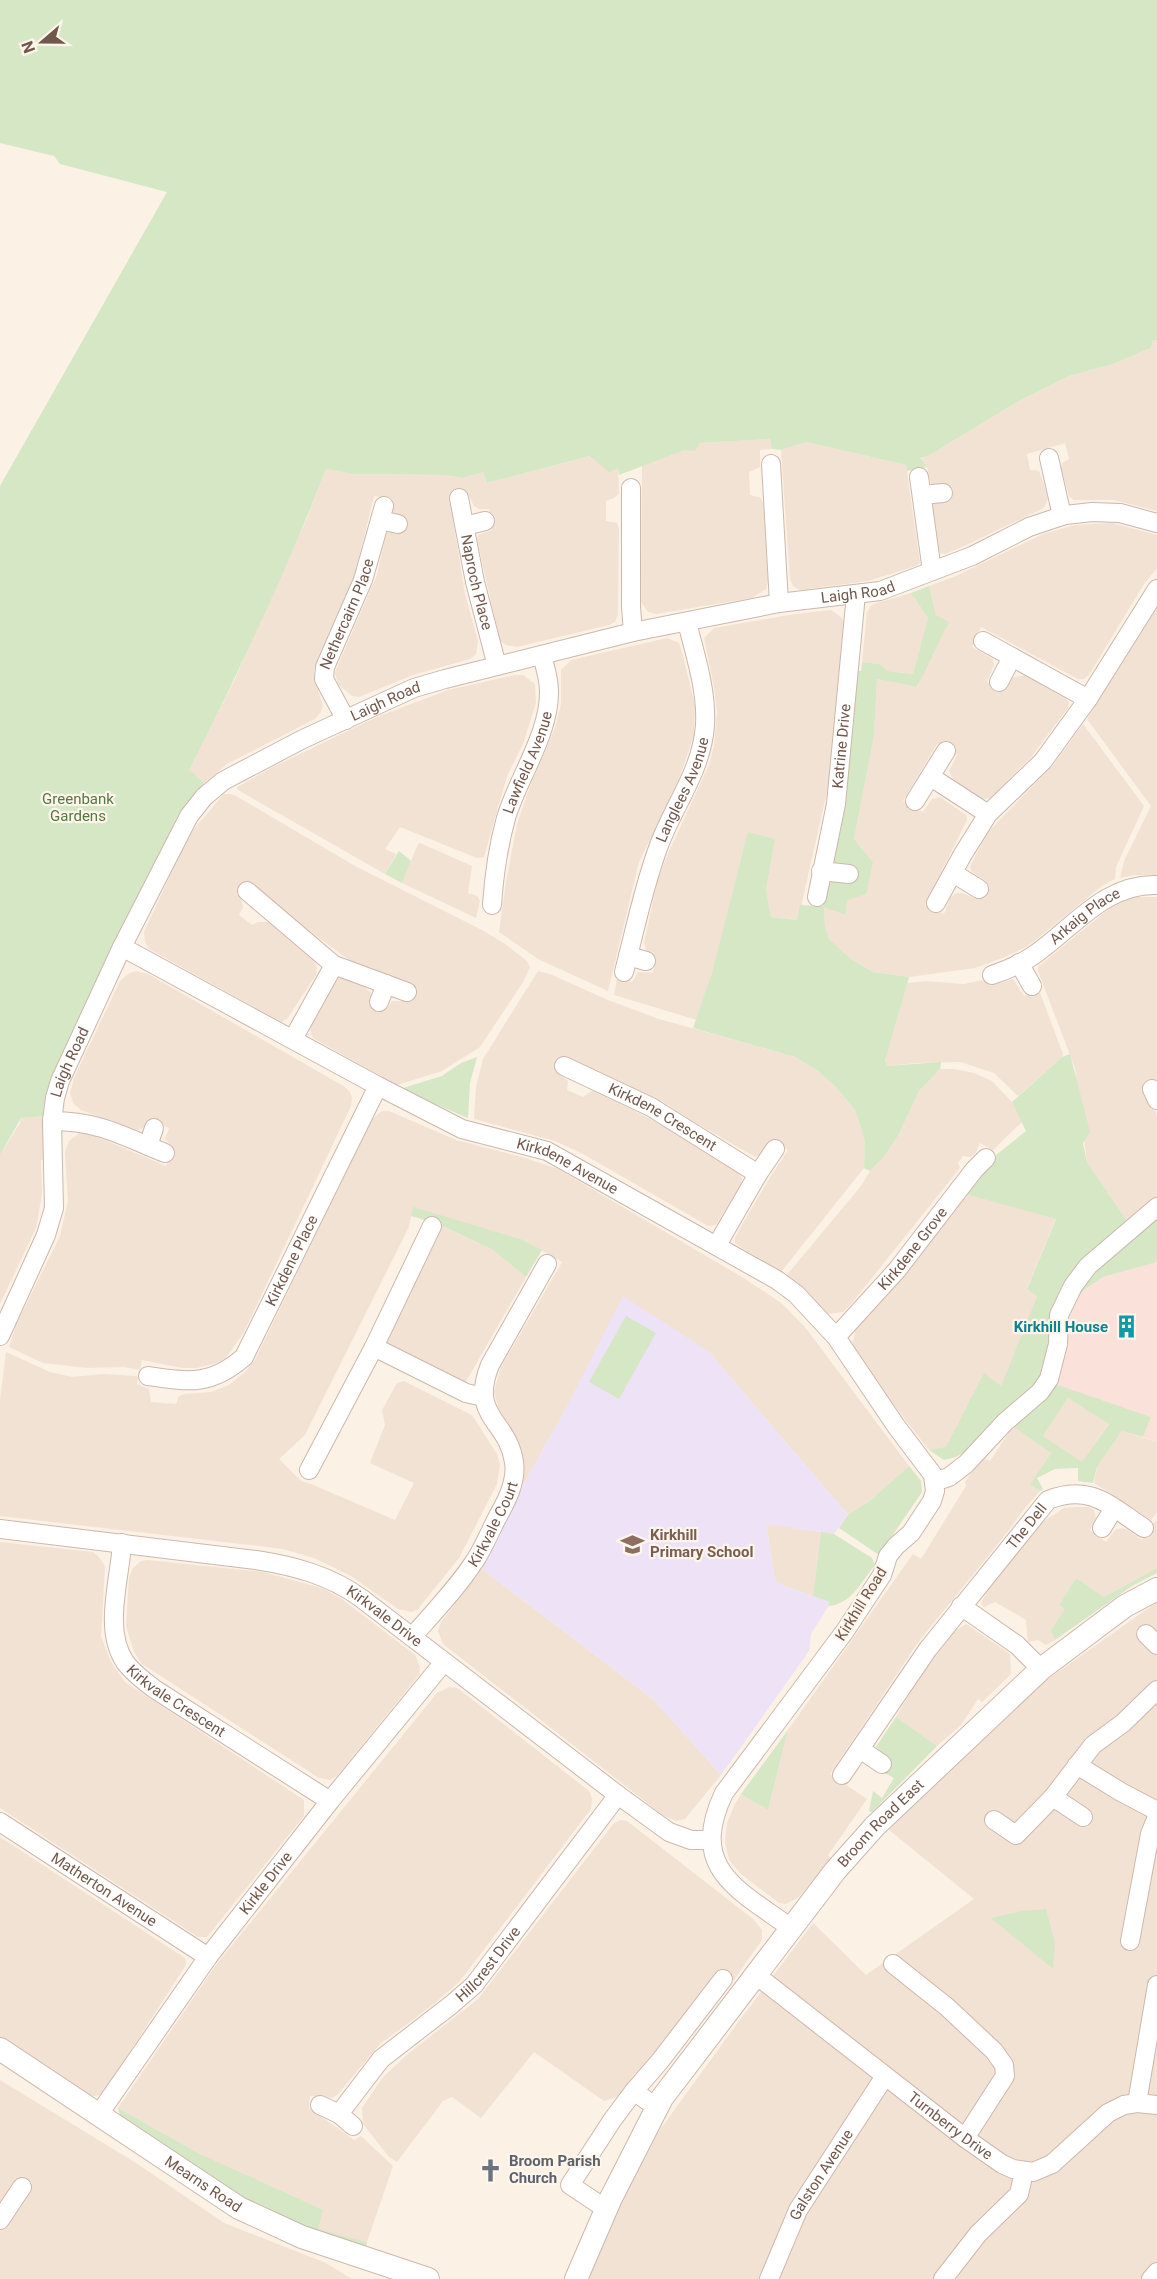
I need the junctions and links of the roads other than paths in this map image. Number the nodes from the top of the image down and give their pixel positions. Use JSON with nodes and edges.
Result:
{"nodes":[{"id":1,"x":1049,"y":458,"type":"dead end"},
{"id":2,"x":767,"y":477,"type":"dead end"},
{"id":3,"x":919,"y":477,"type":"dead end"},
{"id":4,"x":631,"y":488,"type":"dead end"},
{"id":5,"x":943,"y":493,"type":"dead end"},
{"id":6,"x":922,"y":495,"type":"junction"},
{"id":7,"x":459,"y":498,"type":"dead end"},
{"id":8,"x":1062,"y":516,"type":"junction"},
{"id":9,"x":485,"y":521,"type":"dead end"},
{"id":10,"x":1157,"y":523,"type":"edge"},
{"id":11,"x":399,"y":524,"type":"dead end"},
{"id":12,"x":465,"y":526,"type":"junction"},
{"id":13,"x":932,"y":571,"type":"junction"},
{"id":14,"x":1157,"y":589,"type":"edge"},
{"id":15,"x":856,"y":594,"type":"junction"},
{"id":16,"x":779,"y":603,"type":"junction"},
{"id":17,"x":687,"y":622,"type":"junction"},
{"id":18,"x":633,"y":632,"type":"junction"},
{"id":19,"x":983,"y":641,"type":"dead end"},
{"id":20,"x":542,"y":655,"type":"junction"},
{"id":21,"x":1012,"y":657,"type":"junction"},
{"id":22,"x":497,"y":666,"type":"junction"},
{"id":23,"x":999,"y":682,"type":"dead end"},
{"id":24,"x":1088,"y":699,"type":"junction"},
{"id":25,"x":346,"y":720,"type":"junction"},
{"id":26,"x":946,"y":751,"type":"dead end"},
{"id":27,"x":931,"y":777,"type":"junction"},
{"id":28,"x":915,"y":801,"type":"dead end"},
{"id":29,"x":988,"y":814,"type":"junction"},
{"id":30,"x":821,"y":871,"type":"junction"},
{"id":31,"x":952,"y":873,"type":"junction"},
{"id":32,"x":849,"y":874,"type":"dead end"},
{"id":33,"x":1157,"y":885,"type":"edge"},
{"id":34,"x":979,"y":888,"type":"dead end"},
{"id":35,"x":817,"y":897,"type":"dead end"},
{"id":36,"x":251,"y":903,"type":"dead end"},
{"id":37,"x":936,"y":903,"type":"dead end"},
{"id":38,"x":492,"y":905,"type":"dead end"},
{"id":39,"x":122,"y":947,"type":"junction"},
{"id":40,"x":633,"y":963,"type":"dead end"},
{"id":41,"x":1020,"y":963,"type":"junction"},
{"id":42,"x":334,"y":965,"type":"junction"},
{"id":43,"x":992,"y":975,"type":"dead end"},
{"id":44,"x":386,"y":984,"type":"junction"},
{"id":45,"x":1032,"y":986,"type":"dead end"},
{"id":46,"x":407,"y":992,"type":"dead end"},
{"id":47,"x":379,"y":1002,"type":"dead end"},
{"id":48,"x":292,"y":1039,"type":"junction"},
{"id":49,"x":564,"y":1066,"type":"dead end"},
{"id":50,"x":378,"y":1086,"type":"junction"},
{"id":51,"x":52,"y":1121,"type":"junction"},
{"id":52,"x":154,"y":1128,"type":"dead end"},
{"id":53,"x":775,"y":1149,"type":"dead end"},
{"id":54,"x":974,"y":1163,"type":"dead end"},
{"id":55,"x":758,"y":1174,"type":"junction"},
{"id":56,"x":1157,"y":1207,"type":"edge"},
{"id":57,"x":432,"y":1226,"type":"dead end"},
{"id":58,"x":717,"y":1245,"type":"junction"},
{"id":59,"x":547,"y":1264,"type":"dead end"},
{"id":60,"x":0,"y":1336,"type":"edge"},
{"id":61,"x":836,"y":1337,"type":"junction"},
{"id":62,"x":374,"y":1347,"type":"junction"},
{"id":63,"x":158,"y":1383,"type":"dead end"},
{"id":64,"x":483,"y":1397,"type":"junction"},
{"id":65,"x":309,"y":1470,"type":"dead end"},
{"id":66,"x":934,"y":1482,"type":"junction"},
{"id":67,"x":1114,"y":1508,"type":"junction"},
{"id":68,"x":1102,"y":1528,"type":"dead end"},
{"id":69,"x":1144,"y":1528,"type":"dead end"},
{"id":70,"x":0,"y":1529,"type":"edge"},
{"id":71,"x":122,"y":1543,"type":"junction"},
{"id":72,"x":1157,"y":1589,"type":"edge"},
{"id":73,"x":961,"y":1605,"type":"junction"},
{"id":74,"x":412,"y":1637,"type":"junction"},
{"id":75,"x":444,"y":1662,"type":"junction"},
{"id":76,"x":1041,"y":1669,"type":"junction"},
{"id":77,"x":1157,"y":1690,"type":"edge"},
{"id":78,"x":860,"y":1749,"type":"junction"},
{"id":79,"x":882,"y":1764,"type":"dead end"},
{"id":80,"x":1077,"y":1765,"type":"junction"},
{"id":81,"x":842,"y":1775,"type":"dead end"},
{"id":82,"x":618,"y":1795,"type":"junction"},
{"id":83,"x":1053,"y":1797,"type":"junction"},
{"id":84,"x":330,"y":1801,"type":"junction"},
{"id":85,"x":1157,"y":1811,"type":"edge"},
{"id":86,"x":1083,"y":1817,"type":"dead end"},
{"id":87,"x":1157,"y":1818,"type":"edge"},
{"id":88,"x":994,"y":1821,"type":"dead end"},
{"id":89,"x":0,"y":1822,"type":"edge"},
{"id":90,"x":711,"y":1840,"type":"junction"},
{"id":91,"x":791,"y":1928,"type":"junction"},
{"id":92,"x":1130,"y":1941,"type":"dead end"},
{"id":93,"x":208,"y":1956,"type":"junction"},
{"id":94,"x":893,"y":1965,"type":"dead end"},
{"id":95,"x":756,"y":1975,"type":"junction"},
{"id":96,"x":723,"y":1979,"type":"dead end"},
{"id":97,"x":1157,"y":1985,"type":"edge"},
{"id":98,"x":0,"y":2049,"type":"edge"},
{"id":99,"x":885,"y":2076,"type":"junction"},
{"id":100,"x":634,"y":2091,"type":"junction"},
{"id":101,"x":1137,"y":2103,"type":"junction"},
{"id":102,"x":320,"y":2105,"type":"dead end"},
{"id":103,"x":1157,"y":2105,"type":"edge"},
{"id":104,"x":657,"y":2108,"type":"junction"},
{"id":105,"x":99,"y":2114,"type":"junction"},
{"id":106,"x":964,"y":2138,"type":"junction"},
{"id":107,"x":1024,"y":2172,"type":"junction"},
{"id":108,"x":21,"y":2187,"type":"dead end"},
{"id":109,"x":606,"y":2209,"type":"junction"},
{"id":110,"x":0,"y":2220,"type":"edge"},
{"id":111,"x":1157,"y":2272,"type":"edge"},
{"id":112,"x":429,"y":2279,"type":"edge"},
{"id":113,"x":576,"y":2279,"type":"edge"},
{"id":114,"x":769,"y":2279,"type":"edge"},
{"id":115,"x":943,"y":2279,"type":"edge"},
{"id":116,"x":1151,"y":2279,"type":"edge"}],
"edges":[{"from":1,"to":8,"type":"street"},
{"from":2,"to":16,"type":"street"},
{"from":3,"to":6,"type":"street"},
{"from":4,"to":18,"type":"street"},
{"from":5,"to":6,"type":"street"},
{"from":6,"to":13,"type":"street"},
{"from":7,"to":12,"type":"street","name":"Naproch Place"},
{"from":8,"to":10,"type":"street","name":"Laigh Road"},
{"from":8,"to":13,"type":"street","name":"Laigh Road"},
{"from":9,"to":12,"type":"street"},
{"from":11,"to":25,"type":"street","name":"Nethercairn Place"},
{"from":12,"to":22,"type":"street","name":"Naproch Place"},
{"from":13,"to":15,"type":"street","name":"Laigh Road"},
{"from":14,"to":24,"type":"street"},
{"from":15,"to":16,"type":"street","name":"Laigh Road"},
{"from":15,"to":30,"type":"street","name":"Katrine Drive"},
{"from":16,"to":17,"type":"street","name":"Laigh Road"},
{"from":17,"to":18,"type":"street","name":"Laigh Road"},
{"from":17,"to":40,"type":"street","name":"Langlees Avenue"},
{"from":18,"to":20,"type":"street","name":"Laigh Road"},
{"from":19,"to":21,"type":"street"},
{"from":20,"to":22,"type":"street","name":"Laigh Road"},
{"from":20,"to":38,"type":"street","name":"Lawfield Avenue"},
{"from":21,"to":23,"type":"street"},
{"from":21,"to":24,"type":"street"},
{"from":22,"to":25,"type":"street","name":"Laigh Road"},
{"from":24,"to":29,"type":"street"},
{"from":25,"to":39,"type":"street","name":"Laigh Road"},
{"from":26,"to":27,"type":"street"},
{"from":27,"to":28,"type":"street"},
{"from":27,"to":29,"type":"street"},
{"from":29,"to":31,"type":"street"},
{"from":30,"to":32,"type":"street"},
{"from":30,"to":35,"type":"street","name":"Katrine Drive"},
{"from":31,"to":34,"type":"street"},
{"from":31,"to":37,"type":"street"},
{"from":33,"to":41,"type":"street","name":"Arkaig Place"},
{"from":36,"to":42,"type":"street"},
{"from":39,"to":48,"type":"street","name":"Kirkdene Avenue"},
{"from":39,"to":51,"type":"street","name":"Laigh Road"},
{"from":41,"to":43,"type":"street","name":"Arkaig Place"},
{"from":41,"to":45,"type":"street"},
{"from":42,"to":44,"type":"street"},
{"from":42,"to":48,"type":"street"},
{"from":44,"to":46,"type":"street"},
{"from":44,"to":47,"type":"street"},
{"from":48,"to":50,"type":"street","name":"Kirkdene Avenue"},
{"from":49,"to":55,"type":"street","name":"Kirkdene Crescent"},
{"from":50,"to":58,"type":"street","name":"Kirkdene Avenue"},
{"from":50,"to":63,"type":"street","name":"Kirkdene Place"},
{"from":51,"to":52,"type":"street","name":"Laigh Road"},
{"from":51,"to":60,"type":"street","name":"Laigh Road"},
{"from":53,"to":55,"type":"street"},
{"from":54,"to":61,"type":"street","name":"Kirkdene Grove"},
{"from":55,"to":58,"type":"street"},
{"from":56,"to":66,"type":"street"},
{"from":57,"to":62,"type":"street"},
{"from":58,"to":61,"type":"street","name":"Kirkdene Avenue"},
{"from":59,"to":64,"type":"street"},
{"from":61,"to":66,"type":"street","name":"Kirkdene Avenue"},
{"from":62,"to":64,"type":"street"},
{"from":62,"to":65,"type":"street"},
{"from":64,"to":74,"type":"street","name":"Kirkvale Court"},
{"from":66,"to":90,"type":"street","name":"Kirkhill Road"},
{"from":67,"to":68,"type":"street"},
{"from":67,"to":69,"type":"street","name":"The Dell"},
{"from":67,"to":73,"type":"street","name":"The Dell"},
{"from":70,"to":71,"type":"street","name":"Kirkvale Drive"},
{"from":71,"to":74,"type":"street","name":"Kirkvale Drive"},
{"from":71,"to":84,"type":"street","name":"Kirkvale Crescent"},
{"from":72,"to":76,"type":"street","name":"Broom Road East"},
{"from":73,"to":76,"type":"street"},
{"from":73,"to":78,"type":"street","name":"The Dell"},
{"from":74,"to":75,"type":"street","name":"Kirkvale Drive"},
{"from":75,"to":82,"type":"street","name":"Kirkvale Drive"},
{"from":75,"to":84,"type":"street","name":"Kirkle Drive"},
{"from":76,"to":91,"type":"street","name":"Broom Road East"},
{"from":77,"to":80,"type":"street"},
{"from":78,"to":79,"type":"street"},
{"from":78,"to":81,"type":"street","name":"The Dell"},
{"from":80,"to":83,"type":"street"},
{"from":80,"to":85,"type":"street"},
{"from":82,"to":90,"type":"street","name":"Kirkvale Drive"},
{"from":82,"to":102,"type":"street","name":"Hillcrest Drive"},
{"from":83,"to":86,"type":"street"},
{"from":83,"to":88,"type":"street"},
{"from":84,"to":93,"type":"street","name":"Kirkle Drive"},
{"from":87,"to":92,"type":"street"},
{"from":89,"to":93,"type":"street","name":"Matherton Avenue"},
{"from":90,"to":91,"type":"street","name":"Kirkhill Road"},
{"from":91,"to":95,"type":"street","name":"Broom Road East"},
{"from":93,"to":105,"type":"street","name":"Kirkle Drive"},
{"from":94,"to":106,"type":"street"},
{"from":95,"to":99,"type":"street","name":"Turnberry Drive"},
{"from":95,"to":104,"type":"street","name":"Broom Road East"},
{"from":96,"to":100,"type":"street"},
{"from":97,"to":101,"type":"street"},
{"from":98,"to":105,"type":"street","name":"Mearns Road"},
{"from":99,"to":106,"type":"street","name":"Turnberry Drive"},
{"from":99,"to":114,"type":"street","name":"Galston Avenue"},
{"from":100,"to":104,"type":"street"},
{"from":100,"to":109,"type":"street"},
{"from":101,"to":103,"type":"street"},
{"from":101,"to":107,"type":"street"},
{"from":104,"to":109,"type":"street","name":"Broom Road East"},
{"from":105,"to":112,"type":"street","name":"Mearns Road"},
{"from":106,"to":107,"type":"street","name":"Turnberry Drive"},
{"from":107,"to":115,"type":"street"},
{"from":108,"to":110,"type":"street"},
{"from":109,"to":113,"type":"street","name":"Broom Road East"},
{"from":111,"to":116,"type":"street"}]}
